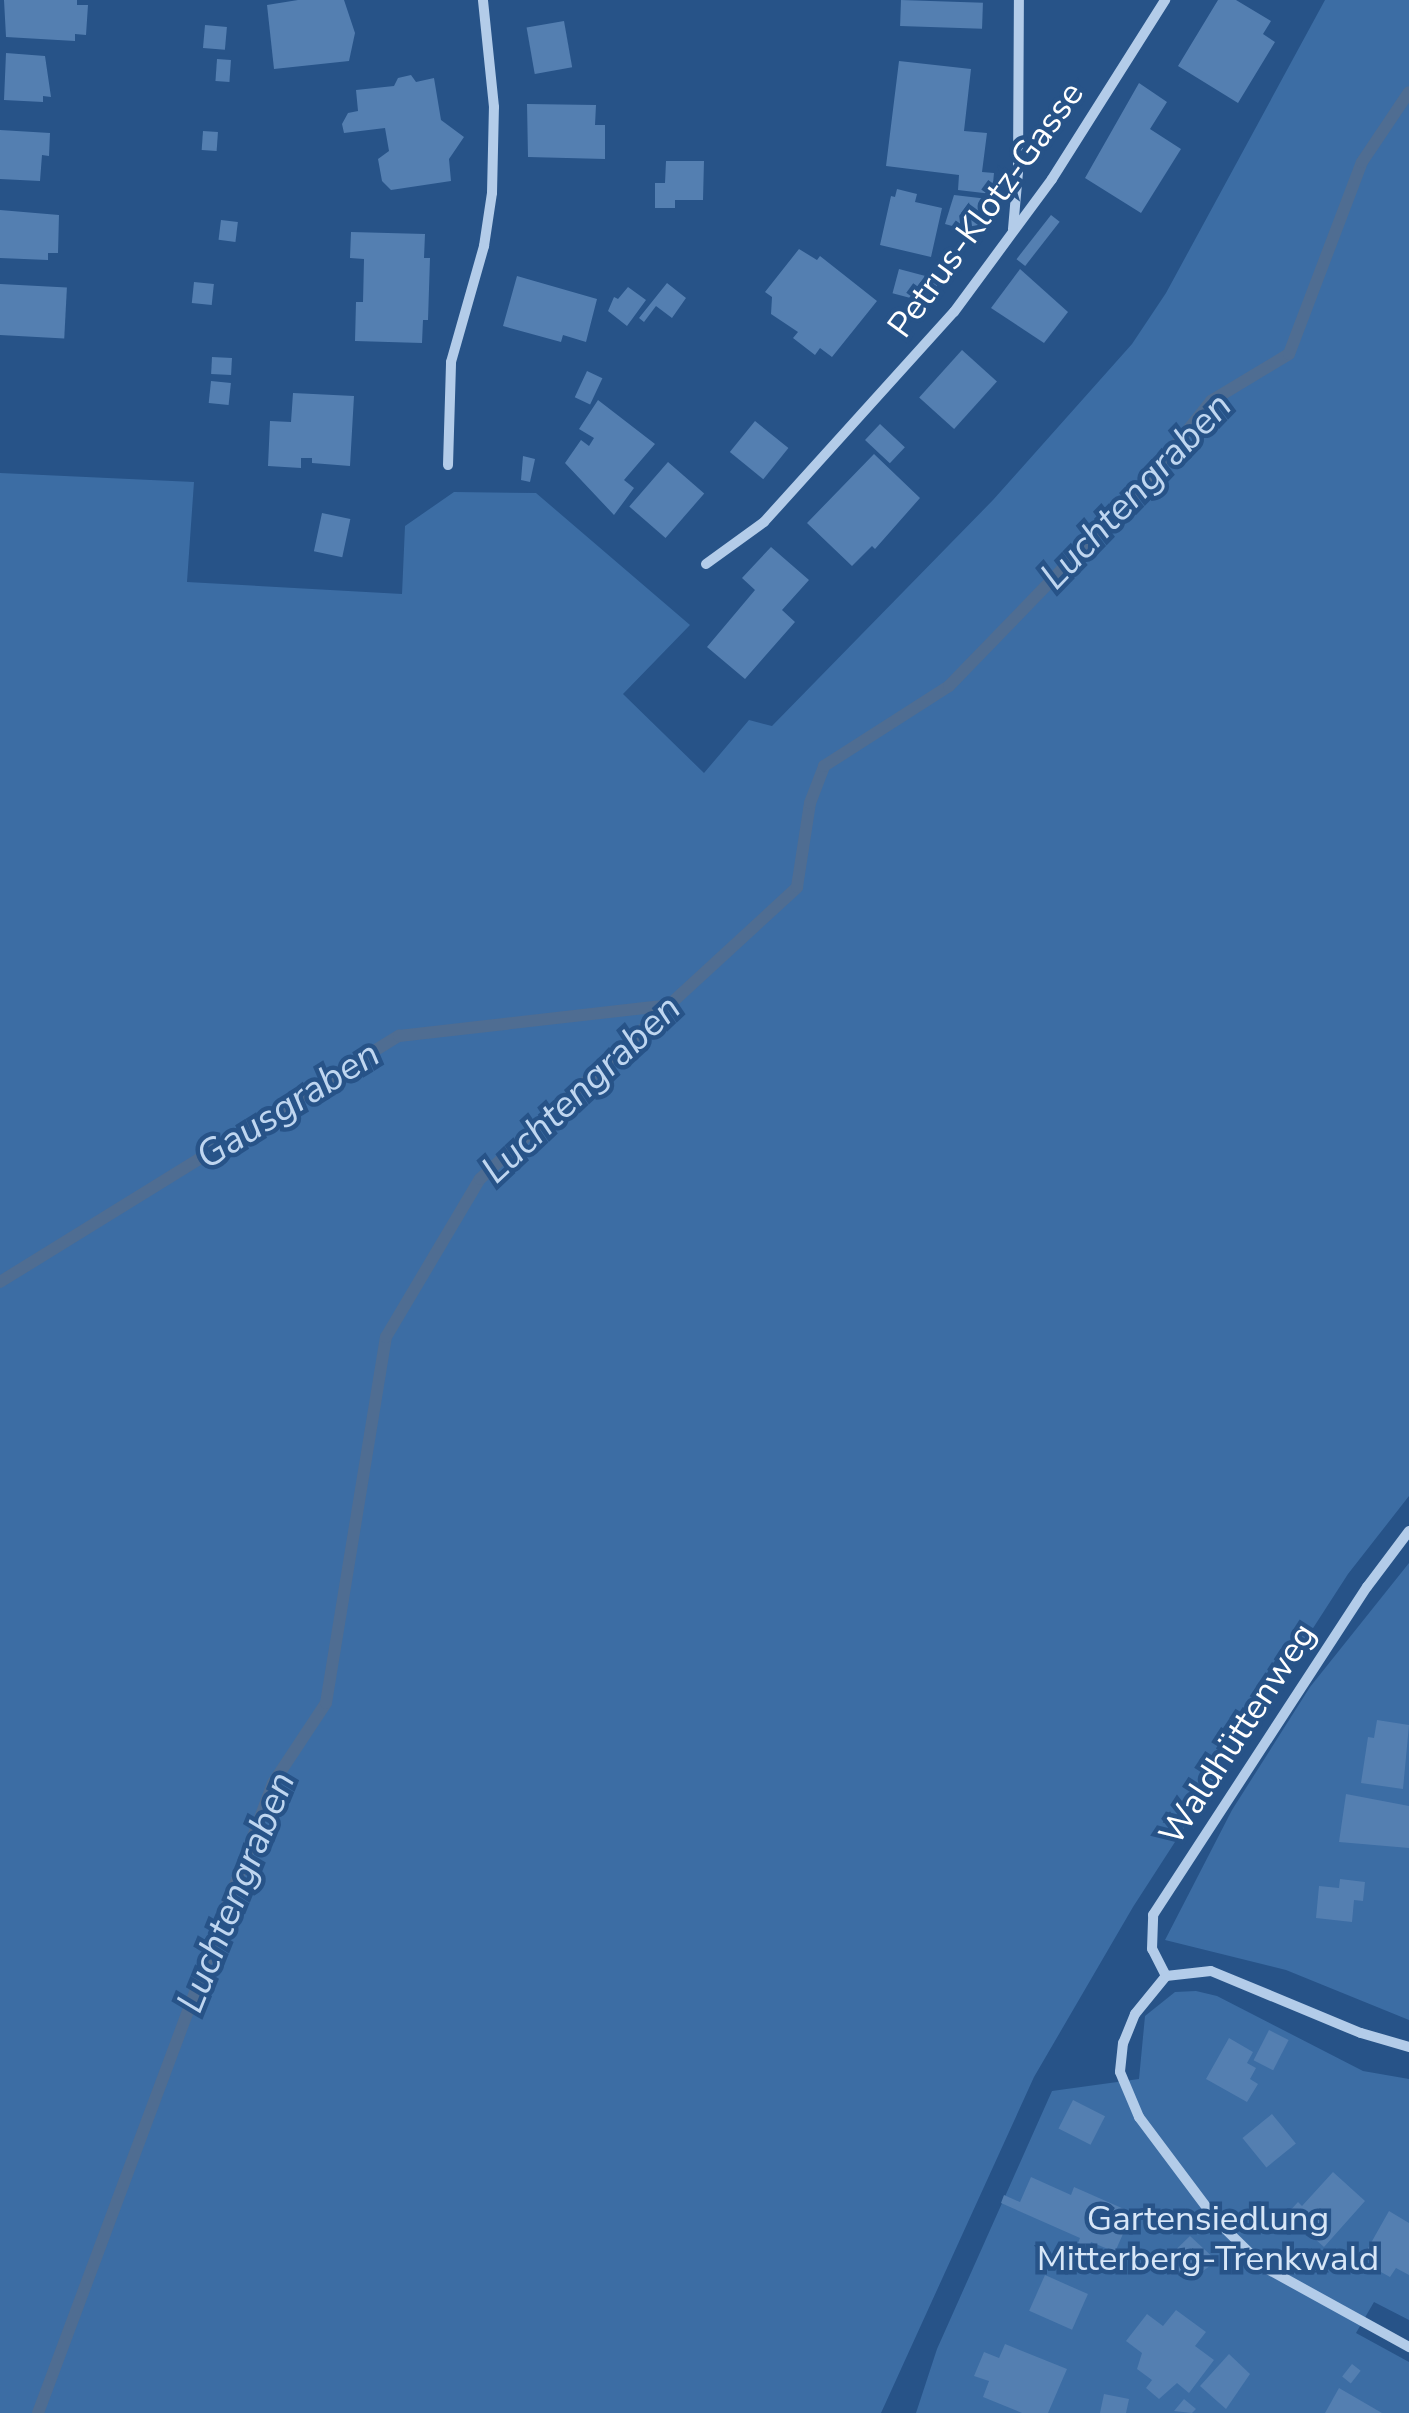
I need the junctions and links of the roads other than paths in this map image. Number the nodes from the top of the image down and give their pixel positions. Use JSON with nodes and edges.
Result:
{"nodes":[{"id":1,"x":483,"y":0,"type":"edge"},
{"id":2,"x":1019,"y":0,"type":"edge"},
{"id":3,"x":1164,"y":0,"type":"edge"},
{"id":4,"x":1013,"y":231,"type":"junction"},
{"id":5,"x":448,"y":464,"type":"dead end"},
{"id":6,"x":706,"y":564,"type":"dead end"},
{"id":7,"x":1409,"y":1531,"type":"edge"},
{"id":8,"x":1166,"y":1976,"type":"junction"},
{"id":9,"x":1409,"y":2048,"type":"edge"},
{"id":10,"x":1409,"y":2347,"type":"edge"}],
"edges":[{"from":1,"to":5,"type":"street"},
{"from":2,"to":4,"type":"street"},
{"from":3,"to":4,"type":"street","name":"Petrus-Klotz-Gasse"},
{"from":4,"to":6,"type":"street","name":"Petrus-Klotz-Gasse"},
{"from":7,"to":8,"type":"street","name":"Waldhüttenweg"},
{"from":8,"to":9,"type":"street"},
{"from":8,"to":10,"type":"street"}]}
